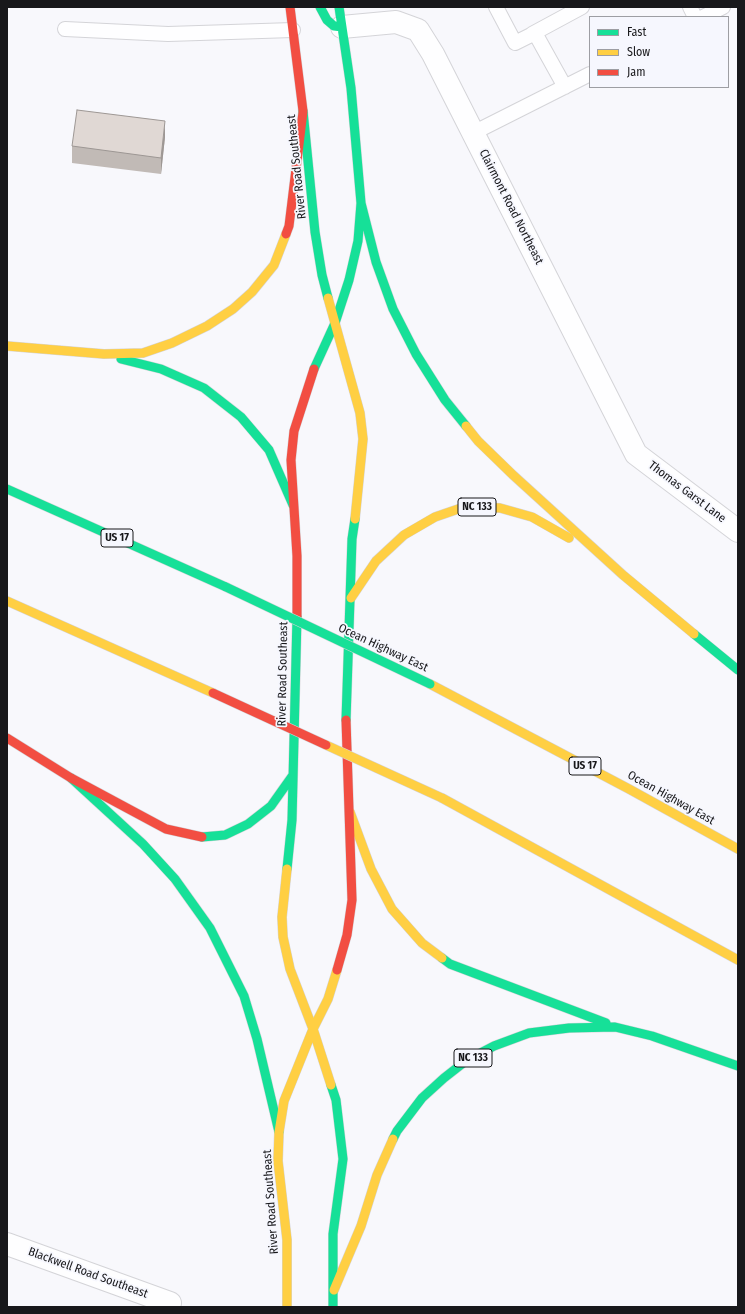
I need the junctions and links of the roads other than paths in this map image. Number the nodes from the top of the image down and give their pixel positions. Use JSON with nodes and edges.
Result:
{"nodes":[{"id":1,"x":290,"y":7,"type":"edge"},
{"id":2,"x":320,"y":7,"type":"edge"},
{"id":3,"x":496,"y":7,"type":"edge"},
{"id":4,"x":582,"y":7,"type":"edge"},
{"id":5,"x":690,"y":7,"type":"edge"},
{"id":6,"x":723,"y":7,"type":"edge"},
{"id":7,"x":694,"y":16,"type":"edge"},
{"id":8,"x":705,"y":16,"type":"edge"},
{"id":9,"x":340,"y":17,"type":"edge"},
{"id":10,"x":65,"y":29,"type":"dead end"},
{"id":11,"x":293,"y":30,"type":"junction"},
{"id":12,"x":532,"y":34,"type":"junction"},
{"id":13,"x":589,"y":74,"type":"edge"},
{"id":14,"x":564,"y":87,"type":"junction"},
{"id":15,"x":304,"y":112,"type":"junction"},
{"id":16,"x":473,"y":133,"type":"junction"},
{"id":17,"x":361,"y":203,"type":"junction"},
{"id":18,"x":334,"y":322,"type":"junction"},
{"id":19,"x":7,"y":346,"type":"edge"},
{"id":20,"x":104,"y":354,"type":"junction"},
{"id":21,"x":636,"y":454,"type":"joint"},
{"id":22,"x":7,"y":489,"type":"edge"},
{"id":23,"x":293,"y":505,"type":"junction"},
{"id":24,"x":738,"y":531,"type":"edge"},
{"id":25,"x":623,"y":575,"type":"junction"},
{"id":26,"x":350,"y":598,"type":"junction"},
{"id":27,"x":7,"y":601,"type":"edge"},
{"id":28,"x":738,"y":670,"type":"edge"},
{"id":29,"x":7,"y":738,"type":"edge"},
{"id":30,"x":293,"y":775,"type":"junction"},
{"id":31,"x":71,"y":778,"type":"junction"},
{"id":32,"x":350,"y":812,"type":"junction"},
{"id":33,"x":738,"y":849,"type":"edge"},
{"id":34,"x":738,"y":960,"type":"edge"},
{"id":35,"x":615,"y":1027,"type":"junction"},
{"id":36,"x":313,"y":1029,"type":"junction"},
{"id":37,"x":738,"y":1066,"type":"edge"},
{"id":38,"x":279,"y":1132,"type":"junction"},
{"id":39,"x":7,"y":1244,"type":"edge"},
{"id":40,"x":334,"y":1290,"type":"junction"},
{"id":41,"x":169,"y":1305,"type":"edge"},
{"id":42,"x":287,"y":1307,"type":"edge"},
{"id":43,"x":333,"y":1307,"type":"edge"}],
"edges":[{"from":1,"to":11,"type":"main road","name":"River Road Southeast"},
{"from":2,"to":9,"type":"main road"},
{"from":3,"to":12,"type":"lane"},
{"from":4,"to":12,"type":"lane"},
{"from":5,"to":7,"type":"lane"},
{"from":6,"to":8,"type":"lane"},
{"from":9,"to":16,"type":"street","name":"Clairmont Road Northeast"},
{"from":9,"to":17,"type":"main road","name":"River Road Southeast"},
{"from":10,"to":11,"type":"lane"},
{"from":11,"to":15,"type":"main road","name":"River Road Southeast"},
{"from":12,"to":14,"type":"lane"},
{"from":13,"to":14,"type":"lane"},
{"from":14,"to":16,"type":"lane"},
{"from":15,"to":18,"type":"main road","name":"River Road Southeast"},
{"from":15,"to":20,"type":"main road"},
{"from":16,"to":21,"type":"street","name":"Clairmont Road Northeast"},
{"from":17,"to":18,"type":"main road","name":"River Road Southeast"},
{"from":17,"to":25,"type":"main road"},
{"from":18,"to":23,"type":"main road","name":"River Road Southeast"},
{"from":18,"to":26,"type":"main road","name":"River Road Southeast"},
{"from":19,"to":20,"type":"main road"},
{"from":20,"to":23,"type":"main road"},
{"from":21,"to":24,"type":"street","name":"Thomas Garst Lane"},
{"from":22,"to":33,"type":"main road","name":"Ocean Highway East","number":"US 17","bridge":true},
{"from":23,"to":30,"type":"main road","name":"River Road Southeast","number":"NC 133"},
{"from":25,"to":26,"type":"main road","number":"NC 133"},
{"from":25,"to":28,"type":"main road","number":"NC 133"},
{"from":26,"to":32,"type":"main road","name":"River Road Southeast"},
{"from":27,"to":34,"type":"main road","bridge":true},
{"from":29,"to":31,"type":"main road"},
{"from":30,"to":31,"type":"main road"},
{"from":30,"to":36,"type":"main road","name":"River Road Southeast","number":"NC 133"},
{"from":31,"to":38,"type":"main road"},
{"from":32,"to":35,"type":"main road"},
{"from":32,"to":36,"type":"main road","name":"River Road Southeast"},
{"from":35,"to":37,"type":"main road","number":"NC 133"},
{"from":35,"to":40,"type":"main road","number":"NC 133"},
{"from":36,"to":38,"type":"main road","name":"River Road Southeast"},
{"from":36,"to":40,"type":"main road","name":"River Road Southeast","number":"NC 133"},
{"from":38,"to":42,"type":"main road","name":"River Road Southeast"},
{"from":39,"to":41,"type":"street","name":"Blackwell Road Southeast"},
{"from":40,"to":43,"type":"main road","name":"River Road Southeast","number":"NC 133"}]}
